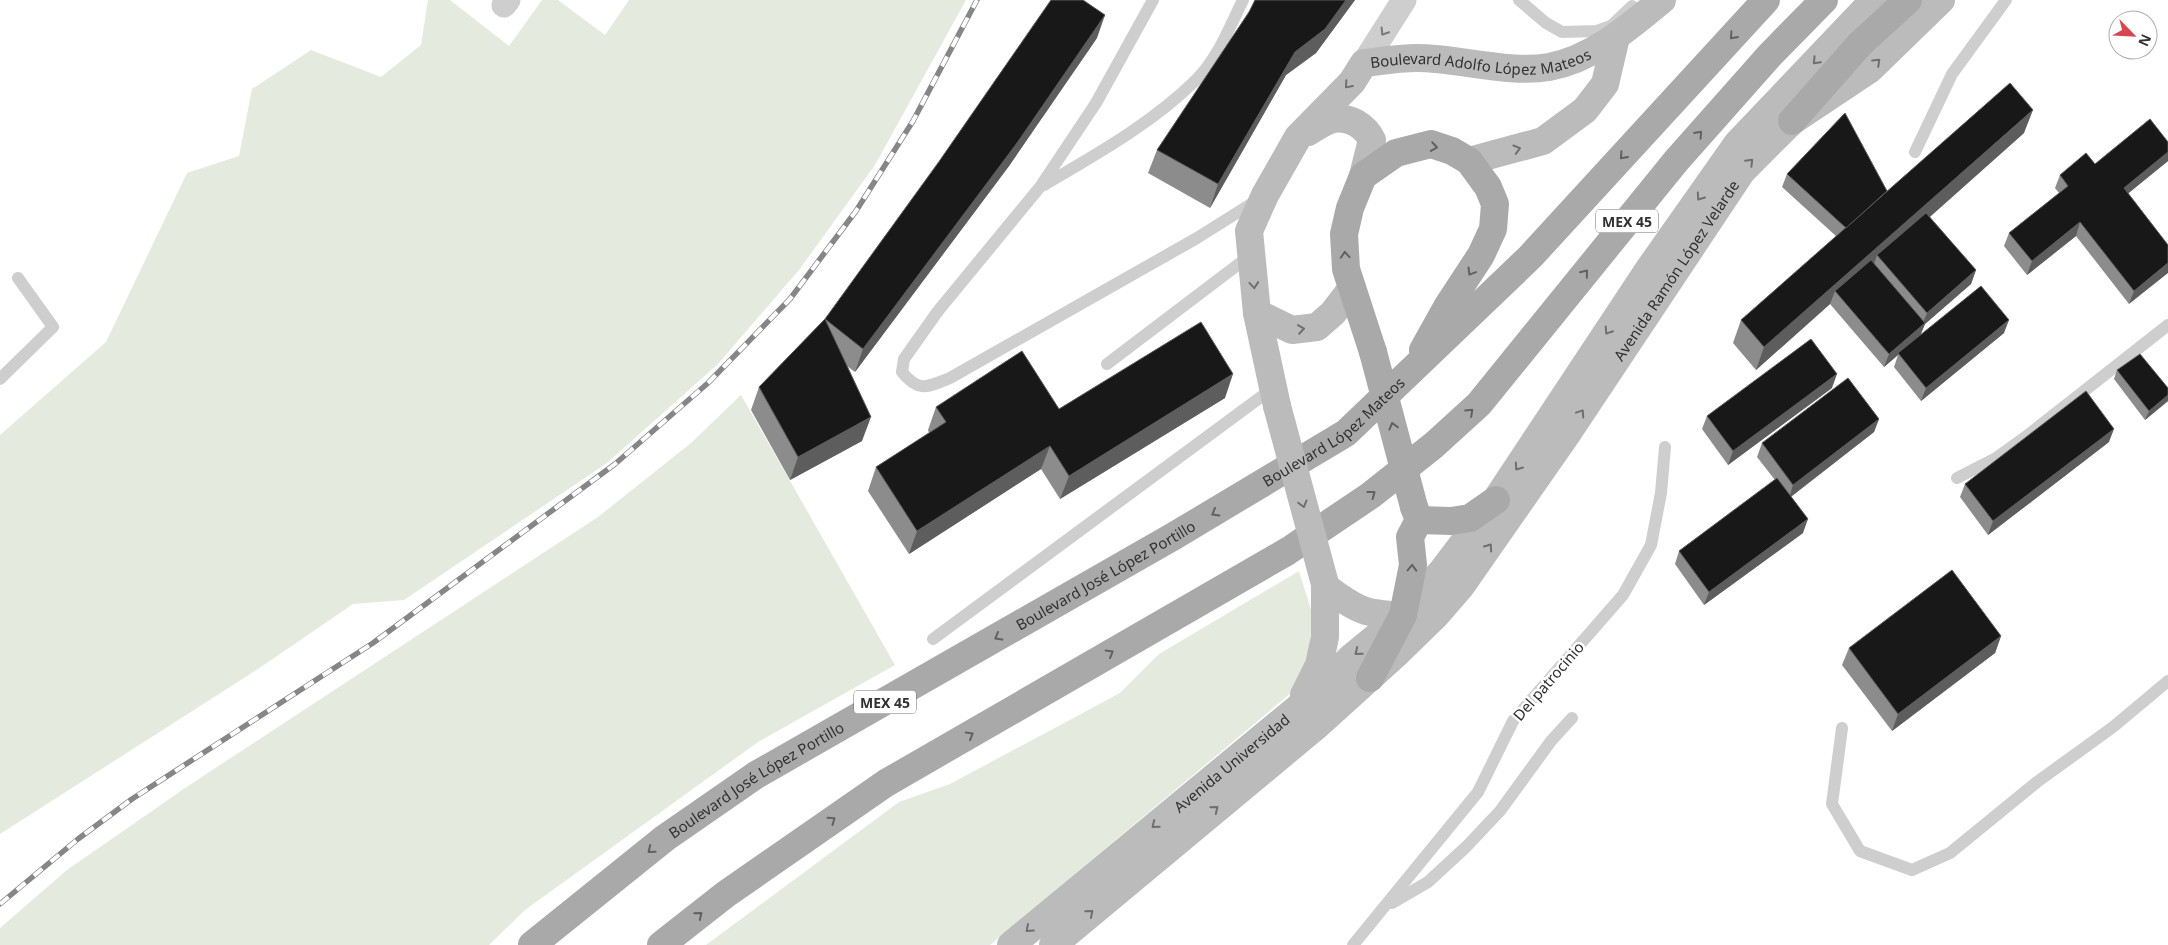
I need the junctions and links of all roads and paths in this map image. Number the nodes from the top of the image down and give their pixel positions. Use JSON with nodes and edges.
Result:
{"nodes":[{"id":1,"x":1153,"y":0,"type":"edge"},
{"id":2,"x":1243,"y":0,"type":"edge"},
{"id":3,"x":1404,"y":0,"type":"edge"},
{"id":4,"x":1519,"y":0,"type":"edge"},
{"id":5,"x":1662,"y":0,"type":"edge"},
{"id":6,"x":1766,"y":0,"type":"edge"},
{"id":7,"x":1824,"y":0,"type":"edge"},
{"id":8,"x":1908,"y":0,"type":"edge"},
{"id":9,"x":1940,"y":0,"type":"edge"},
{"id":10,"x":2006,"y":0,"type":"edge"},
{"id":11,"x":1630,"y":3,"type":"edge"},
{"id":12,"x":1881,"y":9,"type":"edge"},
{"id":13,"x":1616,"y":36,"type":"junction"},
{"id":14,"x":1364,"y":63,"type":"junction"},
{"id":15,"x":1792,"y":121,"type":"junction"},
{"id":16,"x":1298,"y":137,"type":"junction"},
{"id":17,"x":1915,"y":152,"type":"dead end"},
{"id":18,"x":1469,"y":161,"type":"junction"},
{"id":19,"x":1363,"y":176,"type":"junction"},
{"id":20,"x":1040,"y":187,"type":"junction"},
{"id":21,"x":1265,"y":195,"type":"junction"},
{"id":22,"x":1252,"y":254,"type":"junction"},
{"id":23,"x":18,"y":278,"type":"dead end"},
{"id":24,"x":1352,"y":288,"type":"junction"},
{"id":25,"x":1257,"y":313,"type":"junction"},
{"id":26,"x":2168,"y":325,"type":"edge"},
{"id":27,"x":1107,"y":364,"type":"dead end"},
{"id":28,"x":1409,"y":376,"type":"junction"},
{"id":29,"x":0,"y":379,"type":"edge"},
{"id":30,"x":1275,"y":397,"type":"junction"},
{"id":31,"x":1665,"y":447,"type":"dead end"},
{"id":32,"x":1956,"y":478,"type":"dead end"},
{"id":33,"x":1257,"y":488,"type":"joint"},
{"id":34,"x":1496,"y":500,"type":"junction"},
{"id":35,"x":1417,"y":513,"type":"junction"},
{"id":36,"x":1452,"y":578,"type":"junction"},
{"id":37,"x":1325,"y":586,"type":"junction"},
{"id":38,"x":1403,"y":616,"type":"junction"},
{"id":39,"x":1434,"y":616,"type":"junction"},
{"id":40,"x":933,"y":639,"type":"dead end"},
{"id":41,"x":1370,"y":678,"type":"junction"},
{"id":42,"x":2168,"y":681,"type":"edge"},
{"id":43,"x":1298,"y":708,"type":"junction"},
{"id":44,"x":1572,"y":718,"type":"dead end"},
{"id":45,"x":1842,"y":728,"type":"dead end"},
{"id":46,"x":1384,"y":908,"type":"junction"},
{"id":47,"x":532,"y":945,"type":"edge"},
{"id":48,"x":661,"y":945,"type":"edge"},
{"id":49,"x":1012,"y":945,"type":"edge"},
{"id":50,"x":1053,"y":945,"type":"edge"},
{"id":51,"x":1353,"y":945,"type":"edge"}],
"edges":[{"from":1,"to":20,"type":"lane"},
{"from":2,"to":20,"type":"lane"},
{"from":3,"to":14,"type":"street","one_way":true},
{"from":4,"to":11,"type":"lane"},
{"from":5,"to":13,"type":"street","name":"Boulevard Adolfo López Mateos"},
{"from":6,"to":28,"type":"main road","number":"MEX 45","one_way":true},
{"from":48,"to":7,"type":"main road","number":"MEX 45","one_way":true},
{"from":8,"to":12,"type":"main road"},
{"from":15,"to":9,"type":"street","name":"Avenida Ramón López Velarde","one_way":true},
{"from":10,"to":17,"type":"lane"},
{"from":11,"to":13,"type":"lane"},
{"from":12,"to":15,"type":"main road"},
{"from":12,"to":34,"type":"street","name":"Avenida Ramón López Velarde","one_way":true},
{"from":13,"to":14,"type":"street","name":"Boulevard Adolfo López Mateos"},
{"from":18,"to":13,"type":"street","one_way":true},
{"from":14,"to":16,"type":"street","name":"Boulevard Adolfo López Mateos","one_way":true},
{"from":36,"to":15,"type":"street","name":"Avenida Ramón López Velarde","one_way":true},
{"from":16,"to":19,"type":"street"},
{"from":16,"to":21,"type":"street","name":"Boulevard Adolfo López Mateos"},
{"from":19,"to":18,"type":"main road","one_way":true},
{"from":18,"to":28,"type":"main road","one_way":true},
{"from":24,"to":19,"type":"main road","one_way":true},
{"from":20,"to":21,"type":"lane"},
{"from":21,"to":22,"type":"street","name":"Boulevard Adolfo López Mateos"},
{"from":22,"to":25,"type":"street","name":"Boulevard Adolfo López Mateos","one_way":true},
{"from":22,"to":27,"type":"lane"},
{"from":23,"to":29,"type":"lane"},
{"from":25,"to":24,"type":"street","one_way":true},
{"from":35,"to":24,"type":"main road","one_way":true,"bridge":true},
{"from":25,"to":30,"type":"street","name":"Boulevard Adolfo López Mateos"},
{"from":26,"to":32,"type":"lane"},
{"from":28,"to":33,"type":"main road","name":"Boulevard López Mateos","number":"MEX 45"},
{"from":30,"to":37,"type":"street","name":"Boulevard Adolfo López Mateos","one_way":true,"bridge":true},
{"from":30,"to":40,"type":"lane"},
{"from":31,"to":46,"type":"lane","name":"Del patrocinio"},
{"from":33,"to":47,"type":"main road","name":"Boulevard José López Portillo","number":"MEX 45","one_way":true},
{"from":34,"to":35,"type":"main road"},
{"from":34,"to":36,"type":"street","name":"Avenida Ramón López Velarde"},
{"from":38,"to":35,"type":"main road","one_way":true},
{"from":36,"to":38,"type":"street","name":"Avenida Universidad"},
{"from":36,"to":39,"type":"street","name":"Avenida Universidad"},
{"from":37,"to":38,"type":"street"},
{"from":37,"to":43,"type":"street","name":"Boulevard Adolfo López Mateos"},
{"from":38,"to":39,"type":"street"},
{"from":38,"to":41,"type":"main road"},
{"from":38,"to":43,"type":"street","name":"Avenida Universidad","one_way":true},
{"from":39,"to":41,"type":"street","name":"Avenida Universidad"},
{"from":50,"to":41,"type":"street","name":"Avenida Universidad","one_way":true},
{"from":42,"to":45,"type":"lane"},
{"from":43,"to":49,"type":"street","name":"Avenida Universidad","one_way":true},
{"from":44,"to":46,"type":"lane"},
{"from":46,"to":51,"type":"lane","name":"Del patrocinio"}]}
